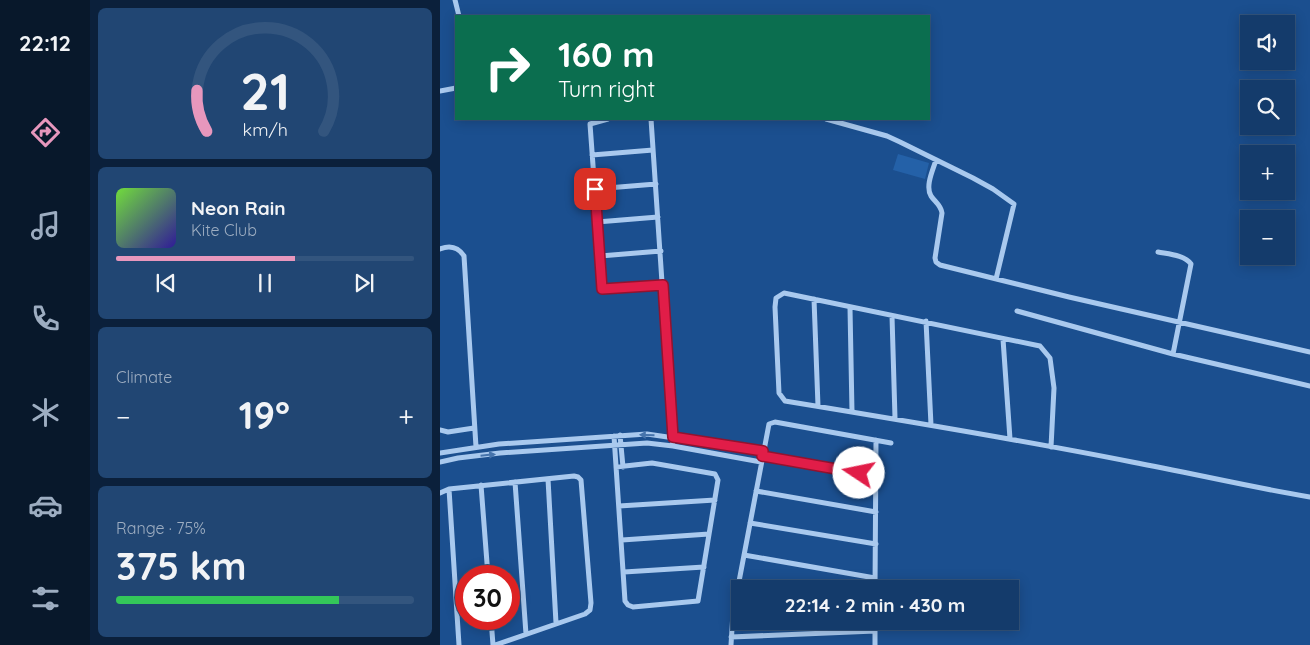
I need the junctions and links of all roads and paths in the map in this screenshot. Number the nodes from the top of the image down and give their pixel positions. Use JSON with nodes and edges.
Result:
{"nodes":[{"id":1,"x":455,"y":0,"type":"edge"},
{"id":2,"x":459,"y":15,"type":"edge"},
{"id":3,"x":455,"y":88,"type":"edge"},
{"id":4,"x":440,"y":91,"type":"edge"},
{"id":5,"x":604,"y":120,"type":"edge"},
{"id":6,"x":651,"y":120,"type":"edge"},
{"id":7,"x":830,"y":120,"type":"edge"},
{"id":8,"x":654,"y":150,"type":"junction"},
{"id":9,"x":592,"y":155,"type":"junction"},
{"id":10,"x":936,"y":160,"type":"junction"},
{"id":11,"x":656,"y":184,"type":"junction"},
{"id":12,"x":595,"y":189,"type":"junction"},
{"id":13,"x":658,"y":216,"type":"junction"},
{"id":14,"x":597,"y":222,"type":"junction"},
{"id":15,"x":440,"y":249,"type":"edge"},
{"id":16,"x":661,"y":251,"type":"junction"},
{"id":17,"x":1158,"y":252,"type":"dead end"},
{"id":18,"x":600,"y":256,"type":"junction"},
{"id":19,"x":996,"y":279,"type":"junction"},
{"id":20,"x":663,"y":285,"type":"junction"},
{"id":21,"x":814,"y":299,"type":"junction"},
{"id":22,"x":850,"y":308,"type":"junction"},
{"id":23,"x":1017,"y":311,"type":"dead end"},
{"id":24,"x":892,"y":316,"type":"junction"},
{"id":25,"x":926,"y":322,"type":"junction"},
{"id":26,"x":1180,"y":322,"type":"junction"},
{"id":27,"x":1003,"y":339,"type":"junction"},
{"id":28,"x":1310,"y":352,"type":"edge"},
{"id":29,"x":1173,"y":354,"type":"junction"},
{"id":30,"x":1310,"y":386,"type":"edge"},
{"id":31,"x":818,"y":406,"type":"junction"},
{"id":32,"x":852,"y":412,"type":"junction"},
{"id":33,"x":894,"y":418,"type":"junction"},
{"id":34,"x":931,"y":424,"type":"junction"},
{"id":35,"x":474,"y":428,"type":"junction"},
{"id":36,"x":440,"y":430,"type":"edge"},
{"id":37,"x":620,"y":435,"type":"junction"},
{"id":38,"x":614,"y":436,"type":"junction"},
{"id":39,"x":673,"y":437,"type":"junction"},
{"id":40,"x":1010,"y":439,"type":"junction"},
{"id":41,"x":876,"y":440,"type":"junction"},
{"id":42,"x":891,"y":443,"type":"dead end"},
{"id":43,"x":614,"y":444,"type":"junction"},
{"id":44,"x":621,"y":444,"type":"junction"},
{"id":45,"x":673,"y":446,"type":"junction"},
{"id":46,"x":473,"y":447,"type":"junction"},
{"id":47,"x":1051,"y":447,"type":"junction"},
{"id":48,"x":747,"y":449,"type":"junction"},
{"id":49,"x":440,"y":453,"type":"edge"},
{"id":50,"x":762,"y":453,"type":"junction"},
{"id":51,"x":472,"y":456,"type":"junction"},
{"id":52,"x":745,"y":459,"type":"junction"},
{"id":53,"x":440,"y":462,"type":"edge"},
{"id":54,"x":761,"y":462,"type":"junction"},
{"id":55,"x":623,"y":467,"type":"junction"},
{"id":56,"x":616,"y":468,"type":"junction"},
{"id":57,"x":876,"y":476,"type":"junction"},
{"id":58,"x":548,"y":479,"type":"junction"},
{"id":59,"x":515,"y":482,"type":"junction"},
{"id":60,"x":482,"y":485,"type":"junction"},
{"id":61,"x":450,"y":489,"type":"junction"},
{"id":62,"x":756,"y":491,"type":"junction"},
{"id":63,"x":440,"y":493,"type":"edge"},
{"id":64,"x":1310,"y":497,"type":"edge"},
{"id":65,"x":715,"y":500,"type":"junction"},
{"id":66,"x":620,"y":506,"type":"junction"},
{"id":67,"x":876,"y":512,"type":"junction"},
{"id":68,"x":750,"y":523,"type":"junction"},
{"id":69,"x":709,"y":534,"type":"junction"},
{"id":70,"x":622,"y":540,"type":"junction"},
{"id":71,"x":876,"y":544,"type":"junction"},
{"id":72,"x":744,"y":555,"type":"junction"},
{"id":73,"x":487,"y":565,"type":"edge"},
{"id":74,"x":704,"y":567,"type":"junction"},
{"id":75,"x":624,"y":572,"type":"junction"},
{"id":76,"x":876,"y":578,"type":"joint"},
{"id":77,"x":739,"y":580,"type":"edge"},
{"id":78,"x":556,"y":623,"type":"junction"},
{"id":79,"x":493,"y":630,"type":"edge"},
{"id":80,"x":731,"y":630,"type":"edge"},
{"id":81,"x":875,"y":631,"type":"joint"},
{"id":82,"x":526,"y":634,"type":"junction"},
{"id":83,"x":731,"y":637,"type":"junction"},
{"id":84,"x":458,"y":645,"type":"edge"},
{"id":85,"x":494,"y":645,"type":"edge"},
{"id":86,"x":731,"y":645,"type":"edge"},
{"id":87,"x":875,"y":645,"type":"edge"}],
"edges":[{"from":1,"to":2,"type":"street"},
{"from":3,"to":4,"type":"street"},
{"from":5,"to":9,"type":"street"},
{"from":6,"to":8,"type":"street"},
{"from":7,"to":10,"type":"street"},
{"from":8,"to":9,"type":"street"},
{"from":8,"to":11,"type":"street"},
{"from":9,"to":12,"type":"street"},
{"from":10,"to":19,"type":"street"},
{"from":10,"to":19,"type":"street"},
{"from":11,"to":12,"type":"street"},
{"from":11,"to":13,"type":"street"},
{"from":12,"to":14,"type":"street"},
{"from":13,"to":14,"type":"street"},
{"from":13,"to":16,"type":"street"},
{"from":14,"to":18,"type":"street"},
{"from":15,"to":35,"type":"street"},
{"from":16,"to":18,"type":"street"},
{"from":16,"to":20,"type":"street"},
{"from":17,"to":26,"type":"street"},
{"from":18,"to":20,"type":"street"},
{"from":19,"to":26,"type":"street"},
{"from":20,"to":39,"type":"street"},
{"from":21,"to":22,"type":"street"},
{"from":21,"to":31,"type":"street"},
{"from":21,"to":31,"type":"street"},
{"from":22,"to":24,"type":"street"},
{"from":22,"to":32,"type":"street"},
{"from":23,"to":29,"type":"street"},
{"from":24,"to":25,"type":"street"},
{"from":24,"to":33,"type":"street"},
{"from":25,"to":27,"type":"street"},
{"from":25,"to":34,"type":"street"},
{"from":26,"to":28,"type":"street"},
{"from":26,"to":29,"type":"street"},
{"from":27,"to":40,"type":"street"},
{"from":27,"to":47,"type":"street"},
{"from":29,"to":30,"type":"street"},
{"from":31,"to":32,"type":"street"},
{"from":32,"to":33,"type":"street"},
{"from":33,"to":34,"type":"street"},
{"from":34,"to":40,"type":"street"},
{"from":35,"to":36,"type":"street"},
{"from":35,"to":46,"type":"street"},
{"from":37,"to":38,"type":"street"},
{"from":39,"to":37,"type":"street","one_way":true},
{"from":37,"to":44,"type":"street"},
{"from":38,"to":43,"type":"street"},
{"from":38,"to":46,"type":"street"},
{"from":39,"to":45,"type":"street"},
{"from":39,"to":48,"type":"street"},
{"from":40,"to":47,"type":"street"},
{"from":41,"to":42,"type":"street"},
{"from":41,"to":50,"type":"street"},
{"from":41,"to":57,"type":"street"},
{"from":43,"to":44,"type":"street"},
{"from":51,"to":43,"type":"street","one_way":true},
{"from":43,"to":56,"type":"street"},
{"from":44,"to":45,"type":"street"},
{"from":44,"to":55,"type":"street"},
{"from":45,"to":52,"type":"street"},
{"from":46,"to":49,"type":"street"},
{"from":46,"to":51,"type":"street"},
{"from":47,"to":64,"type":"street"},
{"from":48,"to":50,"type":"street"},
{"from":48,"to":52,"type":"street"},
{"from":50,"to":54,"type":"street"},
{"from":50,"to":57,"type":"street"},
{"from":51,"to":53,"type":"street"},
{"from":52,"to":54,"type":"street"},
{"from":54,"to":62,"type":"street"},
{"from":55,"to":56,"type":"street"},
{"from":55,"to":65,"type":"street"},
{"from":56,"to":66,"type":"street"},
{"from":57,"to":67,"type":"street"},
{"from":58,"to":59,"type":"street"},
{"from":58,"to":78,"type":"street"},
{"from":58,"to":78,"type":"street"},
{"from":59,"to":60,"type":"street"},
{"from":59,"to":82,"type":"street"},
{"from":60,"to":61,"type":"street"},
{"from":60,"to":73,"type":"street"},
{"from":61,"to":63,"type":"street"},
{"from":61,"to":84,"type":"street"},
{"from":62,"to":67,"type":"street"},
{"from":62,"to":68,"type":"street"},
{"from":65,"to":66,"type":"street"},
{"from":65,"to":69,"type":"street"},
{"from":66,"to":70,"type":"street"},
{"from":67,"to":71,"type":"street"},
{"from":68,"to":71,"type":"street"},
{"from":68,"to":72,"type":"street"},
{"from":69,"to":70,"type":"street"},
{"from":69,"to":74,"type":"street"},
{"from":70,"to":75,"type":"street"},
{"from":71,"to":76,"type":"street"},
{"from":72,"to":76,"type":"street"},
{"from":72,"to":77,"type":"street"},
{"from":74,"to":75,"type":"street"},
{"from":74,"to":75,"type":"street"},
{"from":78,"to":82,"type":"street"},
{"from":79,"to":85,"type":"street"},
{"from":80,"to":83,"type":"street"},
{"from":81,"to":83,"type":"street"},
{"from":81,"to":87,"type":"street"},
{"from":82,"to":85,"type":"street"},
{"from":83,"to":86,"type":"street"}]}
